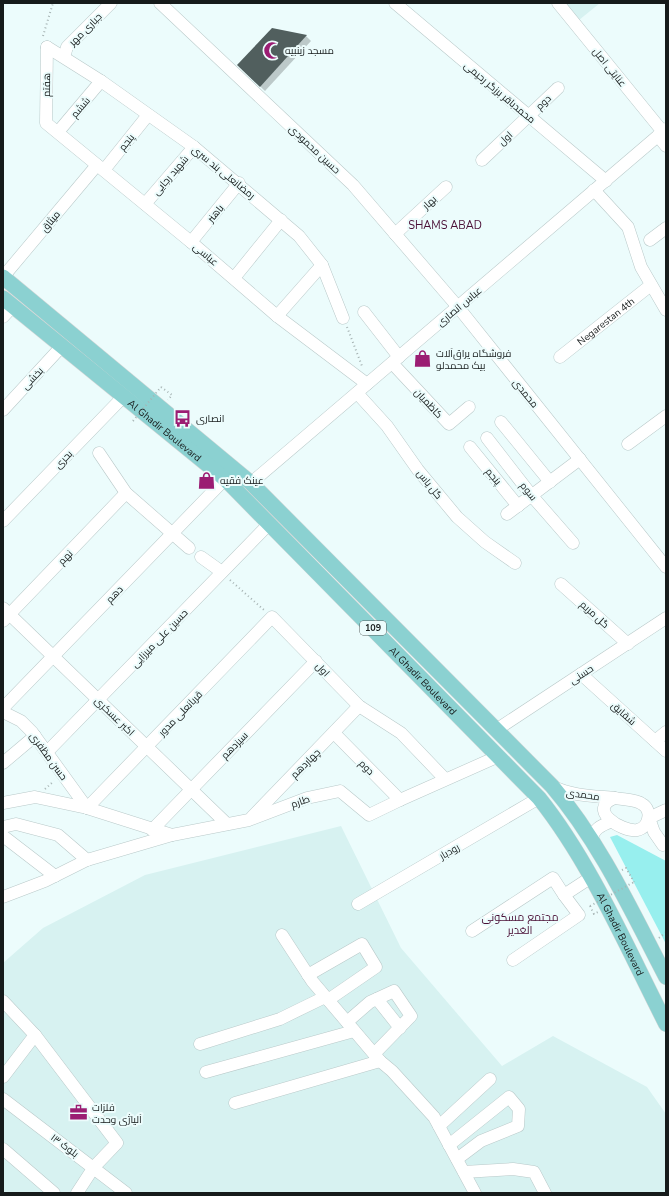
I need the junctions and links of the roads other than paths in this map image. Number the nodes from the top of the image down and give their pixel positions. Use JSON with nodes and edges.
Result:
{"nodes":[{"id":1,"x":111,"y":3,"type":"edge"},
{"id":2,"x":160,"y":3,"type":"edge"},
{"id":3,"x":395,"y":3,"type":"edge"},
{"id":4,"x":558,"y":3,"type":"edge"},
{"id":5,"x":47,"y":47,"type":"joint"},
{"id":6,"x":64,"y":57,"type":"junction"},
{"id":7,"x":101,"y":81,"type":"junction"},
{"id":8,"x":558,"y":88,"type":"dead end"},
{"id":9,"x":148,"y":115,"type":"junction"},
{"id":10,"x":528,"y":116,"type":"junction"},
{"id":11,"x":46,"y":123,"type":"joint"},
{"id":12,"x":58,"y":132,"type":"junction"},
{"id":13,"x":662,"y":132,"type":"edge"},
{"id":14,"x":666,"y":146,"type":"edge"},
{"id":15,"x":194,"y":147,"type":"junction"},
{"id":16,"x":482,"y":160,"type":"dead end"},
{"id":17,"x":100,"y":167,"type":"junction"},
{"id":18,"x":606,"y":180,"type":"junction"},
{"id":19,"x":239,"y":184,"type":"junction"},
{"id":20,"x":446,"y":187,"type":"dead end"},
{"id":21,"x":594,"y":190,"type":"junction"},
{"id":22,"x":145,"y":204,"type":"junction"},
{"id":23,"x":281,"y":220,"type":"junction"},
{"id":24,"x":666,"y":228,"type":"edge"},
{"id":25,"x":396,"y":234,"type":"junction"},
{"id":26,"x":650,"y":240,"type":"dead end"},
{"id":27,"x":191,"y":242,"type":"junction"},
{"id":28,"x":322,"y":265,"type":"junction"},
{"id":29,"x":3,"y":277,"type":"edge"},
{"id":30,"x":234,"y":278,"type":"junction"},
{"id":31,"x":651,"y":285,"type":"junction"},
{"id":32,"x":6,"y":307,"type":"edge"},
{"id":33,"x":458,"y":307,"type":"junction"},
{"id":34,"x":666,"y":310,"type":"edge"},
{"id":35,"x":364,"y":312,"type":"dead end"},
{"id":36,"x":277,"y":316,"type":"junction"},
{"id":37,"x":343,"y":318,"type":"road end"},
{"id":38,"x":62,"y":346,"type":"junction"},
{"id":39,"x":560,"y":357,"type":"dead end"},
{"id":40,"x":395,"y":360,"type":"junction"},
{"id":41,"x":367,"y":384,"type":"junction"},
{"id":42,"x":357,"y":393,"type":"junction"},
{"id":43,"x":124,"y":397,"type":"junction"},
{"id":44,"x":469,"y":408,"type":"dead end"},
{"id":45,"x":3,"y":410,"type":"edge"},
{"id":46,"x":666,"y":416,"type":"edge"},
{"id":47,"x":501,"y":422,"type":"dead end"},
{"id":48,"x":487,"y":438,"type":"dead end"},
{"id":49,"x":628,"y":444,"type":"dead end"},
{"id":50,"x":470,"y":447,"type":"dead end"},
{"id":51,"x":99,"y":453,"type":"dead end"},
{"id":52,"x":580,"y":460,"type":"junction"},
{"id":53,"x":225,"y":479,"type":"junction"},
{"id":54,"x":550,"y":482,"type":"junction"},
{"id":55,"x":251,"y":483,"type":"junction"},
{"id":56,"x":126,"y":493,"type":"junction"},
{"id":57,"x":532,"y":496,"type":"junction"},
{"id":58,"x":518,"y":506,"type":"junction"},
{"id":59,"x":507,"y":514,"type":"dead end"},
{"id":60,"x":3,"y":521,"type":"edge"},
{"id":61,"x":270,"y":523,"type":"junction"},
{"id":62,"x":172,"y":533,"type":"junction"},
{"id":63,"x":573,"y":543,"type":"dead end"},
{"id":64,"x":189,"y":548,"type":"dead end"},
{"id":65,"x":201,"y":557,"type":"dead end"},
{"id":66,"x":515,"y":563,"type":"dead end"},
{"id":67,"x":666,"y":567,"type":"edge"},
{"id":68,"x":222,"y":572,"type":"junction"},
{"id":69,"x":561,"y":584,"type":"dead end"},
{"id":70,"x":5,"y":614,"type":"edge"},
{"id":71,"x":272,"y":617,"type":"joint"},
{"id":72,"x":666,"y":618,"type":"edge"},
{"id":73,"x":628,"y":644,"type":"junction"},
{"id":74,"x":53,"y":656,"type":"junction"},
{"id":75,"x":316,"y":661,"type":"junction"},
{"id":76,"x":582,"y":674,"type":"junction"},
{"id":77,"x":98,"y":700,"type":"junction"},
{"id":78,"x":359,"y":706,"type":"junction"},
{"id":79,"x":3,"y":708,"type":"edge"},
{"id":80,"x":3,"y":712,"type":"edge"},
{"id":81,"x":496,"y":730,"type":"junction"},
{"id":82,"x":666,"y":732,"type":"edge"},
{"id":83,"x":334,"y":733,"type":"junction"},
{"id":84,"x":35,"y":736,"type":"junction"},
{"id":85,"x":655,"y":741,"type":"junction"},
{"id":86,"x":147,"y":747,"type":"junction"},
{"id":87,"x":666,"y":751,"type":"edge"},
{"id":88,"x":47,"y":752,"type":"junction"},
{"id":89,"x":499,"y":756,"type":"junction"},
{"id":90,"x":3,"y":763,"type":"edge"},
{"id":91,"x":445,"y":780,"type":"junction"},
{"id":92,"x":552,"y":786,"type":"junction"},
{"id":93,"x":192,"y":790,"type":"junction"},
{"id":94,"x":539,"y":798,"type":"junction"},
{"id":95,"x":615,"y":798,"type":"junction"},
{"id":96,"x":400,"y":800,"type":"junction"},
{"id":97,"x":3,"y":803,"type":"edge"},
{"id":98,"x":641,"y":803,"type":"junction"},
{"id":99,"x":666,"y":805,"type":"edge"},
{"id":100,"x":87,"y":808,"type":"junction"},
{"id":101,"x":666,"y":810,"type":"edge"},
{"id":102,"x":649,"y":818,"type":"junction"},
{"id":103,"x":249,"y":820,"type":"junction"},
{"id":104,"x":610,"y":822,"type":"junction"},
{"id":105,"x":227,"y":824,"type":"junction"},
{"id":106,"x":3,"y":828,"type":"edge"},
{"id":107,"x":152,"y":830,"type":"junction"},
{"id":108,"x":632,"y":830,"type":"junction"},
{"id":109,"x":172,"y":835,"type":"junction"},
{"id":110,"x":3,"y":836,"type":"edge"},
{"id":111,"x":591,"y":840,"type":"junction"},
{"id":112,"x":664,"y":846,"type":"edge"},
{"id":113,"x":87,"y":860,"type":"junction"},
{"id":114,"x":55,"y":876,"type":"junction"},
{"id":115,"x":590,"y":878,"type":"junction"},
{"id":116,"x":564,"y":895,"type":"junction"},
{"id":117,"x":3,"y":896,"type":"edge"},
{"id":118,"x":358,"y":904,"type":"dead end"},
{"id":119,"x":472,"y":931,"type":"dead end"},
{"id":120,"x":282,"y":935,"type":"dead end"},
{"id":121,"x":513,"y":960,"type":"dead end"},
{"id":122,"x":308,"y":976,"type":"junction"},
{"id":123,"x":666,"y":977,"type":"edge"},
{"id":124,"x":377,"y":998,"type":"junction"},
{"id":125,"x":326,"y":999,"type":"junction"},
{"id":126,"x":3,"y":1001,"type":"edge"},
{"id":127,"x":666,"y":1024,"type":"edge"},
{"id":128,"x":350,"y":1027,"type":"junction"},
{"id":129,"x":400,"y":1028,"type":"junction"},
{"id":130,"x":35,"y":1035,"type":"junction"},
{"id":131,"x":200,"y":1044,"type":"dead end"},
{"id":132,"x":377,"y":1058,"type":"junction"},
{"id":133,"x":206,"y":1072,"type":"dead end"},
{"id":134,"x":3,"y":1077,"type":"edge"},
{"id":135,"x":490,"y":1079,"type":"dead end"},
{"id":136,"x":3,"y":1098,"type":"edge"},
{"id":137,"x":235,"y":1103,"type":"dead end"},
{"id":138,"x":439,"y":1126,"type":"junction"},
{"id":139,"x":449,"y":1145,"type":"junction"},
{"id":140,"x":3,"y":1148,"type":"edge"},
{"id":141,"x":457,"y":1159,"type":"junction"},
{"id":142,"x":94,"y":1167,"type":"junction"},
{"id":143,"x":464,"y":1172,"type":"junction"},
{"id":144,"x":54,"y":1193,"type":"edge"},
{"id":145,"x":77,"y":1193,"type":"edge"},
{"id":146,"x":126,"y":1193,"type":"edge"},
{"id":147,"x":475,"y":1193,"type":"edge"},
{"id":148,"x":545,"y":1193,"type":"edge"}],
"edges":[{"from":1,"to":6,"type":"street","name":"جباری مهر"},
{"from":2,"to":25,"type":"street","name":"حسین محمودی"},
{"from":3,"to":10,"type":"street","name":"محمدباقر برزگر رحیمی"},
{"from":4,"to":13,"type":"street","name":"عنایتی اصل"},
{"from":5,"to":6,"type":"street","name":"رمضانعلی بند سری"},
{"from":5,"to":11,"type":"street","name":"هفتم"},
{"from":6,"to":7,"type":"street","name":"رمضانعلی بند سری"},
{"from":7,"to":9,"type":"street","name":"رمضانعلی بند سری"},
{"from":7,"to":12,"type":"street","name":"ششم"},
{"from":8,"to":10,"type":"street","name":"دوم"},
{"from":9,"to":15,"type":"street","name":"رمضانعلی بند سری"},
{"from":9,"to":17,"type":"street","name":"پنجم"},
{"from":10,"to":16,"type":"street","name":"اول"},
{"from":10,"to":18,"type":"street","name":"محمدباقر برزگر رحیمی"},
{"from":11,"to":12,"type":"street","name":"عباسی"},
{"from":12,"to":17,"type":"street","name":"عباسی"},
{"from":13,"to":14,"type":"street","name":"عنایتی اصل"},
{"from":13,"to":18,"type":"street","name":"عباس انصاری"},
{"from":15,"to":19,"type":"street","name":"رمضانعلی بند سری"},
{"from":15,"to":22,"type":"street","name":"شهید رجایی"},
{"from":17,"to":22,"type":"street","name":"عباسی"},
{"from":17,"to":29,"type":"street","name":"میثاق"},
{"from":18,"to":21,"type":"street","name":"عباس انصاری"},
{"from":19,"to":23,"type":"street","name":"رمضانعلی بند سری"},
{"from":19,"to":27,"type":"street","name":"باهنر"},
{"from":20,"to":25,"type":"street","name":"بهار"},
{"from":21,"to":31,"type":"street"},
{"from":21,"to":33,"type":"street","name":"عباس انصاری"},
{"from":22,"to":27,"type":"street","name":"عباسی"},
{"from":23,"to":28,"type":"street","name":"رمضانعلی بند سری"},
{"from":23,"to":30,"type":"street"},
{"from":24,"to":26,"type":"street"},
{"from":25,"to":33,"type":"street","name":"حسین محمودی"},
{"from":27,"to":30,"type":"street","name":"عباسی"},
{"from":28,"to":36,"type":"street"},
{"from":28,"to":37,"type":"street","name":"رمضانعلی بند سری"},
{"from":29,"to":55,"type":"main road","name":"Al Ghadir Boulevard","number":"109"},
{"from":30,"to":36,"type":"street","name":"عباسی"},
{"from":31,"to":34,"type":"street"},
{"from":31,"to":39,"type":"street","name":"Negarestan 4th"},
{"from":32,"to":38,"type":"main road","name":"Al Ghadir Boulevard","number":"109"},
{"from":33,"to":40,"type":"street","name":"عباس انصاری"},
{"from":33,"to":52,"type":"street","name":"محمدی"},
{"from":35,"to":40,"type":"street"},
{"from":36,"to":41,"type":"street","name":"عباسی"},
{"from":38,"to":43,"type":"main road","name":"Al Ghadir Boulevard","number":"109"},
{"from":38,"to":45,"type":"street","name":"بخشی"},
{"from":40,"to":41,"type":"street","name":"عباس انصاری"},
{"from":40,"to":44,"type":"street","name":"کاظمیان"},
{"from":41,"to":42,"type":"street","name":"عباس انصاری"},
{"from":42,"to":55,"type":"street","name":"عباس انصاری"},
{"from":42,"to":66,"type":"street","name":"گل یاس"},
{"from":43,"to":53,"type":"main road","name":"Al Ghadir Boulevard","number":"109"},
{"from":43,"to":60,"type":"street","name":"بحری"},
{"from":46,"to":49,"type":"street"},
{"from":47,"to":54,"type":"street"},
{"from":48,"to":57,"type":"street","name":"سوم"},
{"from":50,"to":58,"type":"street","name":"پنجم"},
{"from":51,"to":56,"type":"street"},
{"from":52,"to":54,"type":"street"},
{"from":52,"to":67,"type":"street","name":"محمدی"},
{"from":53,"to":61,"type":"main road","name":"Al Ghadir Boulevard","number":"109"},
{"from":53,"to":62,"type":"street","name":"دهم"},
{"from":54,"to":57,"type":"street"},
{"from":55,"to":81,"type":"main road","name":"Al Ghadir Boulevard","number":"109"},
{"from":56,"to":62,"type":"street"},
{"from":56,"to":70,"type":"street","name":"نهم"},
{"from":57,"to":58,"type":"street"},
{"from":57,"to":63,"type":"street","name":"سوم"},
{"from":58,"to":59,"type":"street"},
{"from":61,"to":68,"type":"street","name":"حسین علی میرزایی"},
{"from":61,"to":89,"type":"main road","name":"Al Ghadir Boulevard","number":"109"},
{"from":62,"to":64,"type":"street"},
{"from":62,"to":74,"type":"street","name":"دهم"},
{"from":65,"to":68,"type":"street"},
{"from":68,"to":77,"type":"street","name":"حسین علی میرزایی"},
{"from":69,"to":73,"type":"street","name":"گل مریم"},
{"from":70,"to":74,"type":"street","name":"اکبر عسکری"},
{"from":71,"to":75,"type":"street","name":"اول"},
{"from":71,"to":86,"type":"street","name":"قربانعلی مدور"},
{"from":72,"to":73,"type":"street","name":"حسنی"},
{"from":73,"to":76,"type":"street","name":"حسنی"},
{"from":74,"to":77,"type":"street","name":"اکبر عسکری"},
{"from":74,"to":79,"type":"street","name":"دهم"},
{"from":75,"to":78,"type":"street","name":"اول"},
{"from":75,"to":93,"type":"street","name":"سیزدهم"},
{"from":76,"to":81,"type":"street","name":"حسنی"},
{"from":76,"to":85,"type":"street","name":"شقایق"},
{"from":77,"to":86,"type":"street","name":"اکبر عسکری"},
{"from":77,"to":88,"type":"street","name":"حسین علی میرزایی"},
{"from":78,"to":83,"type":"street","name":"چهاردهم"},
{"from":78,"to":91,"type":"street","name":"اول"},
{"from":80,"to":84,"type":"street","name":"حسن مظفری"},
{"from":81,"to":92,"type":"main road","name":"Al Ghadir Boulevard","number":"109"},
{"from":82,"to":85,"type":"street"},
{"from":83,"to":96,"type":"street","name":"دوم"},
{"from":83,"to":103,"type":"street","name":"چهاردهم"},
{"from":84,"to":88,"type":"street","name":"حسن مظفری"},
{"from":84,"to":90,"type":"street"},
{"from":85,"to":87,"type":"street","name":"شقایق"},
{"from":86,"to":93,"type":"street","name":"اکبر عسکری"},
{"from":86,"to":100,"type":"street","name":"قربانعلی مدور"},
{"from":88,"to":100,"type":"street","name":"حسن مظفری"},
{"from":89,"to":91,"type":"street","name":"طارم"},
{"from":89,"to":94,"type":"main road","name":"Al Ghadir Boulevard","number":"109"},
{"from":91,"to":96,"type":"street","name":"طارم"},
{"from":92,"to":95,"type":"street","name":"محمدی"},
{"from":92,"to":111,"type":"main road","name":"Al Ghadir Boulevard","number":"109"},
{"from":93,"to":105,"type":"street","name":"اکبر عسکری"},
{"from":93,"to":107,"type":"street","name":"سیزدهم"},
{"from":94,"to":115,"type":"main road","name":"Al Ghadir Boulevard","number":"109"},
{"from":94,"to":118,"type":"street","name":"رودبار"},
{"from":95,"to":98,"type":"street"},
{"from":95,"to":104,"type":"street"},
{"from":96,"to":103,"type":"street","name":"طارم"},
{"from":97,"to":100,"type":"street","name":"طارم"},
{"from":98,"to":99,"type":"street"},
{"from":98,"to":102,"type":"street"},
{"from":100,"to":107,"type":"street","name":"طارم"},
{"from":101,"to":102,"type":"street"},
{"from":102,"to":108,"type":"street"},
{"from":102,"to":112,"type":"street"},
{"from":103,"to":105,"type":"street","name":"طارم"},
{"from":104,"to":108,"type":"street"},
{"from":104,"to":111,"type":"street"},
{"from":105,"to":109,"type":"street","name":"طارم"},
{"from":106,"to":113,"type":"street"},
{"from":107,"to":109,"type":"street","name":"طارم"},
{"from":108,"to":112,"type":"street"},
{"from":109,"to":113,"type":"street"},
{"from":110,"to":114,"type":"street"},
{"from":111,"to":123,"type":"main road","name":"Al Ghadir Boulevard","number":"109"},
{"from":113,"to":114,"type":"street"},
{"from":114,"to":117,"type":"street"},
{"from":115,"to":116,"type":"street"},
{"from":115,"to":127,"type":"main road","name":"Al Ghadir Boulevard","number":"109"},
{"from":116,"to":119,"type":"street"},
{"from":116,"to":121,"type":"street"},
{"from":120,"to":122,"type":"street"},
{"from":122,"to":125,"type":"street"},
{"from":122,"to":125,"type":"street"},
{"from":124,"to":128,"type":"street"},
{"from":124,"to":129,"type":"street"},
{"from":124,"to":129,"type":"street"},
{"from":125,"to":128,"type":"street"},
{"from":125,"to":131,"type":"street"},
{"from":126,"to":130,"type":"street"},
{"from":128,"to":132,"type":"street"},
{"from":128,"to":133,"type":"street"},
{"from":129,"to":132,"type":"street"},
{"from":130,"to":134,"type":"street"},
{"from":130,"to":142,"type":"street"},
{"from":132,"to":137,"type":"street"},
{"from":132,"to":138,"type":"street"},
{"from":135,"to":138,"type":"street"},
{"from":136,"to":142,"type":"street","name":"بلوک ۱۳"},
{"from":138,"to":139,"type":"street"},
{"from":139,"to":141,"type":"street"},
{"from":139,"to":141,"type":"street"},
{"from":140,"to":144,"type":"street"},
{"from":141,"to":143,"type":"street"},
{"from":142,"to":145,"type":"street"},
{"from":142,"to":146,"type":"street","name":"بلوک ۱۳"},
{"from":143,"to":147,"type":"street"},
{"from":143,"to":148,"type":"street"}]}
